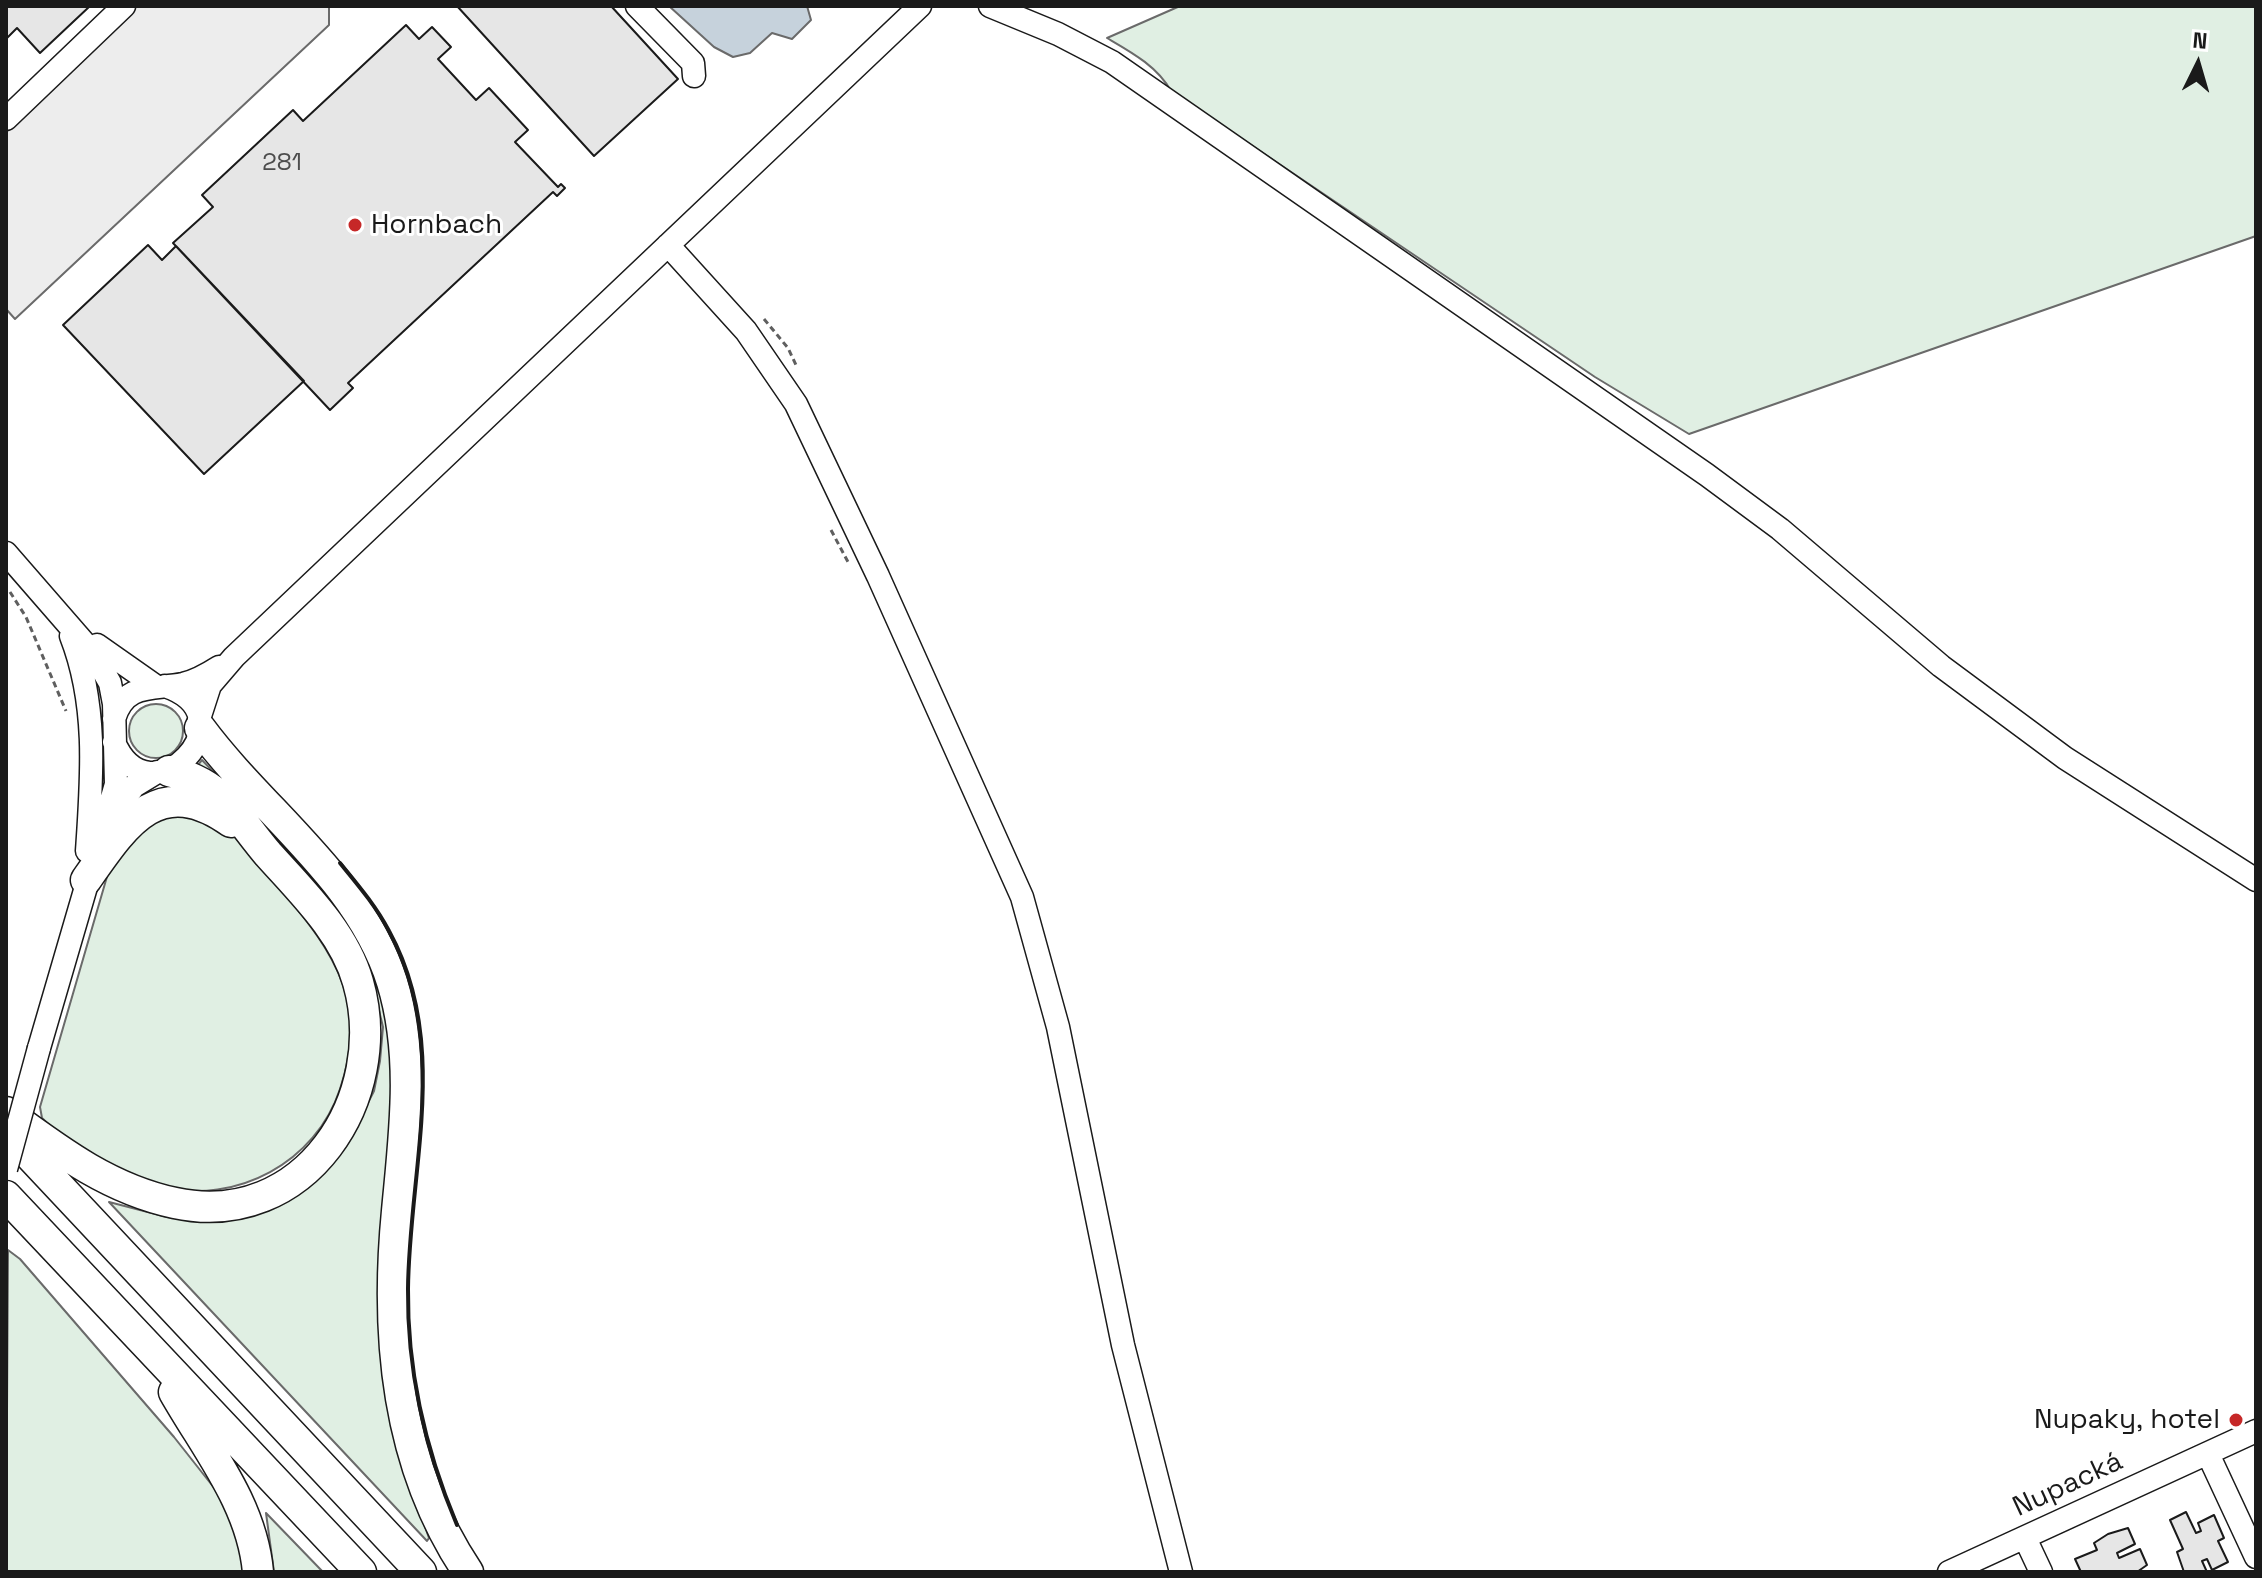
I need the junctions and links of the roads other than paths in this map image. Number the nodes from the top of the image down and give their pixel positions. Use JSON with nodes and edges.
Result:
{"nodes":[{"id":1,"x":124,"y":6,"type":"edge"},
{"id":2,"x":637,"y":6,"type":"edge"},
{"id":3,"x":920,"y":6,"type":"edge"},
{"id":4,"x":990,"y":6,"type":"edge"},
{"id":5,"x":694,"y":76,"type":"dead end"},
{"id":6,"x":6,"y":119,"type":"edge"},
{"id":7,"x":668,"y":245,"type":"junction"},
{"id":8,"x":6,"y":553,"type":"edge"},
{"id":9,"x":64,"y":617,"type":"junction"},
{"id":10,"x":234,"y":657,"type":"junction"},
{"id":11,"x":160,"y":686,"type":"junction"},
{"id":12,"x":199,"y":723,"type":"junction"},
{"id":13,"x":113,"y":733,"type":"junction"},
{"id":14,"x":163,"y":772,"type":"junction"},
{"id":15,"x":105,"y":826,"type":"junction"},
{"id":16,"x":257,"y":841,"type":"junction"},
{"id":17,"x":86,"y":880,"type":"junction"},
{"id":18,"x":2256,"y":880,"type":"edge"},
{"id":19,"x":6,"y":1112,"type":"edge"},
{"id":20,"x":6,"y":1130,"type":"edge"},
{"id":21,"x":6,"y":1169,"type":"edge"},
{"id":22,"x":6,"y":1196,"type":"edge"},
{"id":23,"x":149,"y":1348,"type":"junction"},
{"id":24,"x":2256,"y":1431,"type":"edge"},
{"id":25,"x":2208,"y":1454,"type":"junction"},
{"id":26,"x":2025,"y":1538,"type":"junction"},
{"id":27,"x":2256,"y":1557,"type":"edge"},
{"id":28,"x":258,"y":1572,"type":"edge"},
{"id":29,"x":361,"y":1572,"type":"edge"},
{"id":30,"x":421,"y":1572,"type":"edge"},
{"id":31,"x":468,"y":1572,"type":"edge"},
{"id":32,"x":1181,"y":1572,"type":"edge"},
{"id":33,"x":1949,"y":1572,"type":"edge"},
{"id":34,"x":2041,"y":1572,"type":"edge"}],
"edges":[{"from":1,"to":6,"type":"street"},
{"from":2,"to":5,"type":"street"},
{"from":3,"to":7,"type":"street"},
{"from":4,"to":18,"type":"street"},
{"from":7,"to":10,"type":"street"},
{"from":7,"to":32,"type":"street"},
{"from":8,"to":9,"type":"street"},
{"from":9,"to":11,"type":"street"},
{"from":9,"to":13,"type":"street"},
{"from":9,"to":17,"type":"street"},
{"from":10,"to":11,"type":"street"},
{"from":10,"to":12,"type":"street"},
{"from":11,"to":12,"type":"street"},
{"from":11,"to":13,"type":"street"},
{"from":12,"to":14,"type":"street"},
{"from":12,"to":31,"type":"highway"},
{"from":13,"to":14,"type":"street"},
{"from":13,"to":15,"type":"street"},
{"from":14,"to":15,"type":"street"},
{"from":14,"to":16,"type":"highway"},
{"from":15,"to":17,"type":"street"},
{"from":16,"to":17,"type":"highway"},
{"from":16,"to":19,"type":"highway"},
{"from":17,"to":21,"type":"street","bridge":true},
{"from":20,"to":30,"type":"highway"},
{"from":22,"to":23,"type":"highway"},
{"from":23,"to":28,"type":"highway"},
{"from":23,"to":29,"type":"highway"},
{"from":24,"to":25,"type":"street","name":"Nupacká"},
{"from":25,"to":26,"type":"street","name":"Nupacká"},
{"from":25,"to":27,"type":"street"},
{"from":26,"to":33,"type":"street","name":"Nupacká"},
{"from":26,"to":34,"type":"street"}]}
